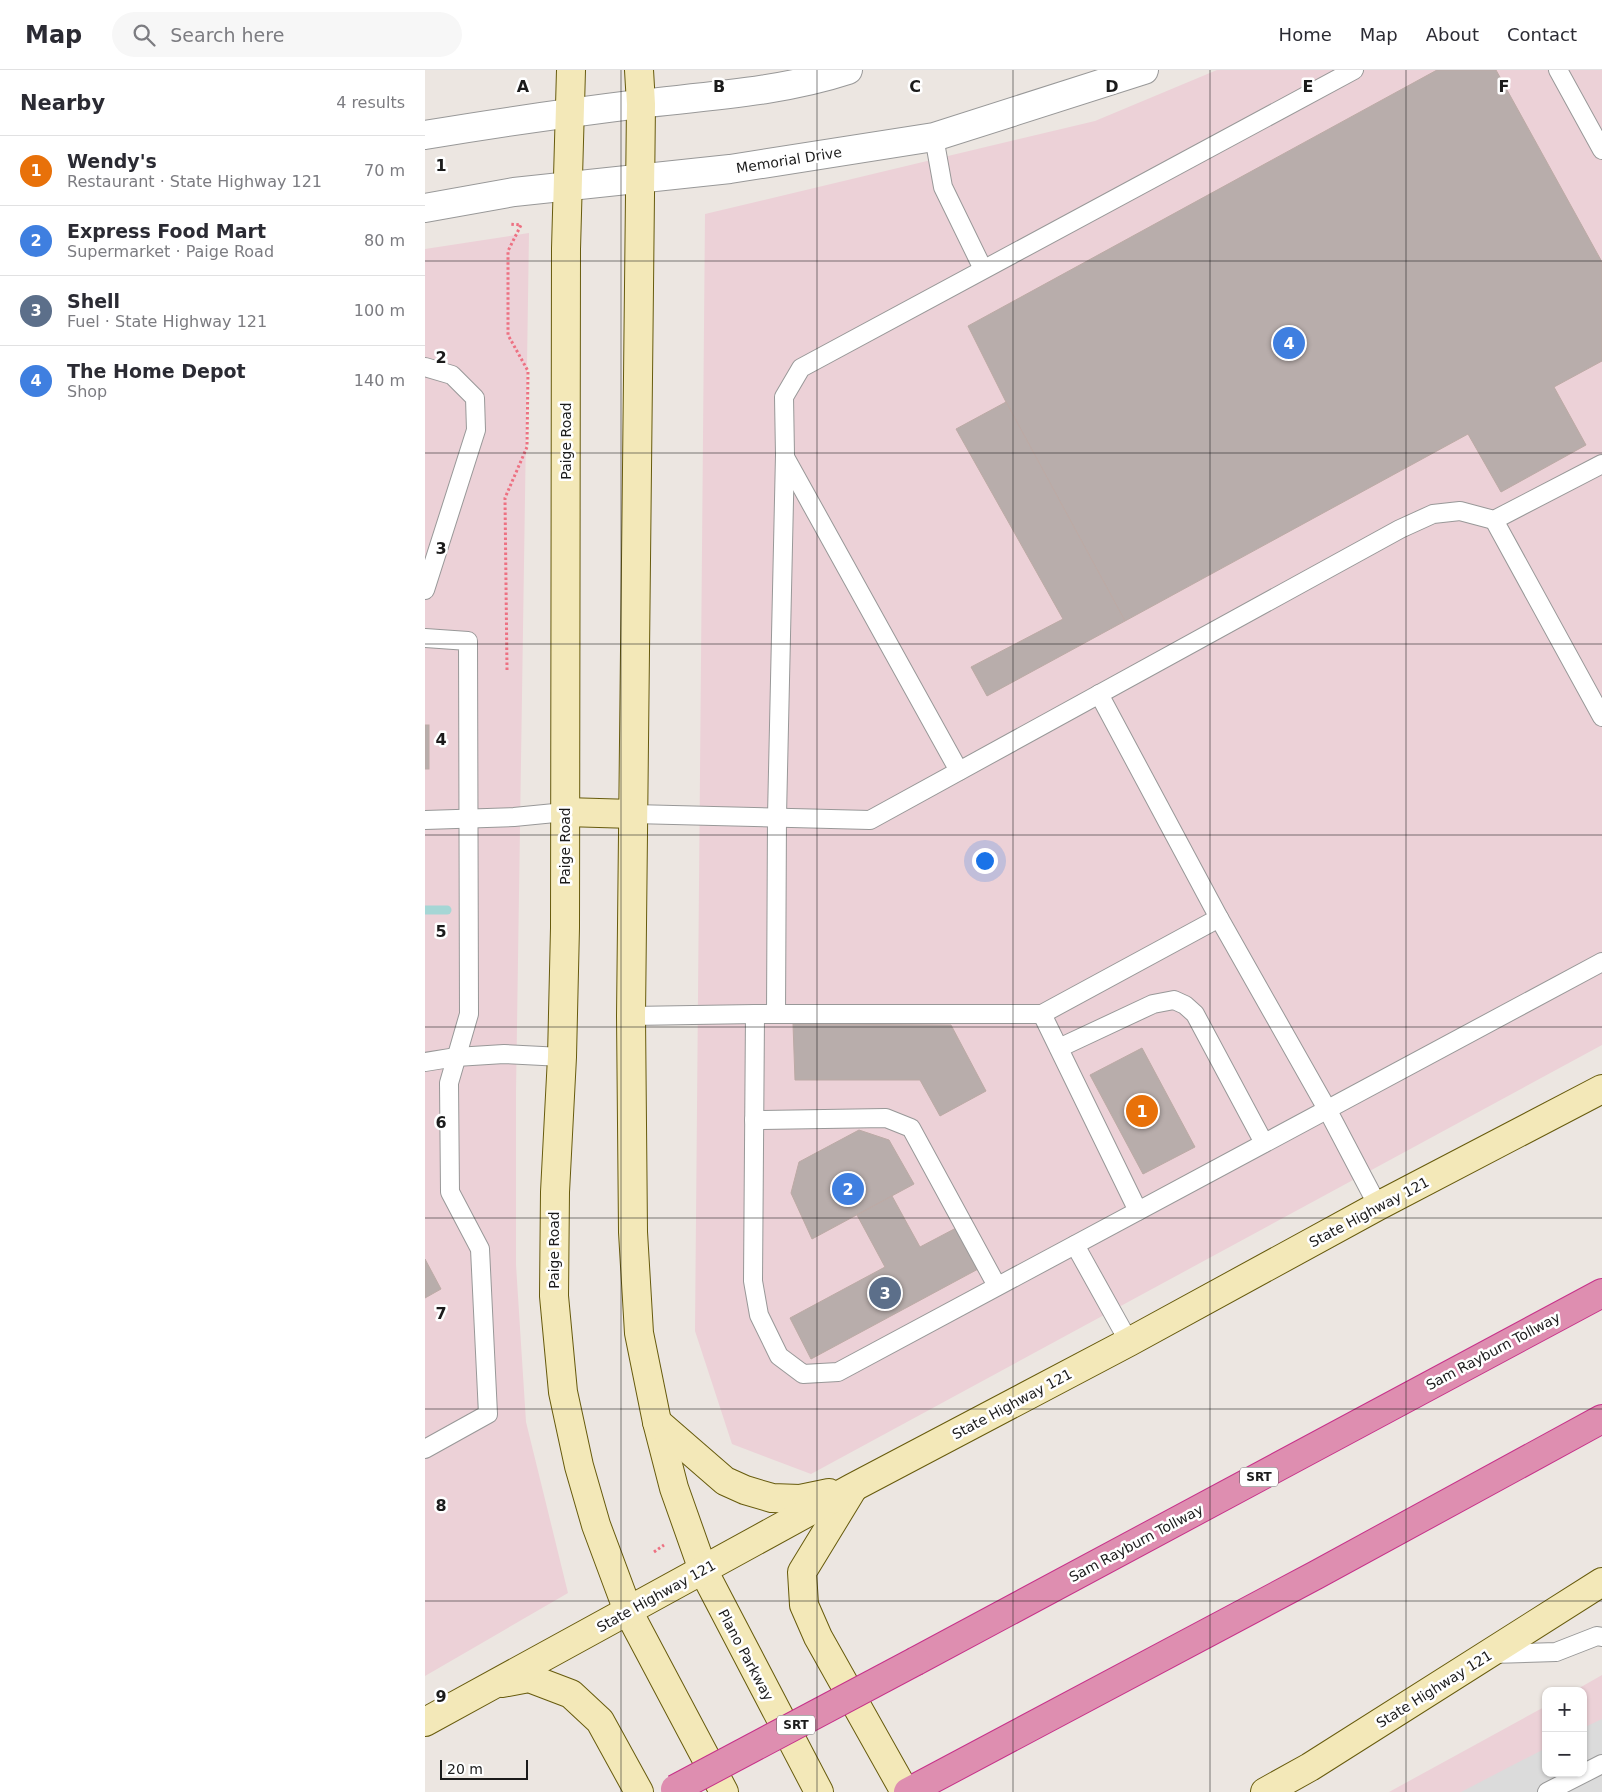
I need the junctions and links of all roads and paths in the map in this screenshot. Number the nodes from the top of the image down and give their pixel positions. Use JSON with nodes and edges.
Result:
{"nodes":[{"id":1,"x":571,"y":70,"type":"edge"},
{"id":2,"x":639,"y":70,"type":"edge"},
{"id":3,"x":848,"y":70,"type":"edge"},
{"id":4,"x":1144,"y":70,"type":"edge"},
{"id":5,"x":1354,"y":70,"type":"edge"},
{"id":6,"x":1558,"y":70,"type":"edge"},
{"id":7,"x":641,"y":104,"type":"junction"},
{"id":8,"x":570,"y":113,"type":"junction"},
{"id":9,"x":425,"y":135,"type":"edge"},
{"id":10,"x":933,"y":137,"type":"junction"},
{"id":11,"x":1602,"y":150,"type":"edge"},
{"id":12,"x":640,"y":180,"type":"junction"},
{"id":13,"x":569,"y":186,"type":"junction"},
{"id":14,"x":425,"y":208,"type":"edge"},
{"id":15,"x":505,"y":223,"type":"dead end"},
{"id":16,"x":983,"y":269,"type":"junction"},
{"id":17,"x":425,"y":367,"type":"edge"},
{"id":18,"x":785,"y":456,"type":"junction"},
{"id":19,"x":1602,"y":464,"type":"edge"},
{"id":20,"x":1494,"y":520,"type":"junction"},
{"id":21,"x":425,"y":590,"type":"edge"},
{"id":22,"x":425,"y":638,"type":"edge"},
{"id":23,"x":507,"y":670,"type":"dead end"},
{"id":24,"x":1099,"y":694,"type":"junction"},
{"id":25,"x":1602,"y":717,"type":"edge"},
{"id":26,"x":959,"y":771,"type":"junction"},
{"id":27,"x":565,"y":812,"type":"junction"},
{"id":28,"x":633,"y":814,"type":"junction"},
{"id":29,"x":777,"y":816,"type":"junction"},
{"id":30,"x":425,"y":820,"type":"edge"},
{"id":31,"x":469,"y":820,"type":"junction"},
{"id":32,"x":1219,"y":918,"type":"junction"},
{"id":33,"x":1602,"y":962,"type":"edge"},
{"id":34,"x":755,"y":1014,"type":"junction"},
{"id":35,"x":776,"y":1014,"type":"junction"},
{"id":36,"x":1042,"y":1014,"type":"junction"},
{"id":37,"x":631,"y":1016,"type":"junction"},
{"id":38,"x":1059,"y":1048,"type":"junction"},
{"id":39,"x":456,"y":1057,"type":"junction"},
{"id":40,"x":562,"y":1057,"type":"junction"},
{"id":41,"x":425,"y":1062,"type":"edge"},
{"id":42,"x":1602,"y":1090,"type":"edge"},
{"id":43,"x":1327,"y":1109,"type":"junction"},
{"id":44,"x":754,"y":1120,"type":"junction"},
{"id":45,"x":1264,"y":1143,"type":"junction"},
{"id":46,"x":1378,"y":1206,"type":"junction"},
{"id":47,"x":1138,"y":1211,"type":"junction"},
{"id":48,"x":1075,"y":1245,"type":"junction"},
{"id":49,"x":997,"y":1286,"type":"junction"},
{"id":50,"x":1602,"y":1293,"type":"edge"},
{"id":51,"x":1129,"y":1342,"type":"junction"},
{"id":52,"x":1602,"y":1419,"type":"edge"},
{"id":53,"x":657,"y":1422,"type":"junction"},
{"id":54,"x":1602,"y":1434,"type":"edge"},
{"id":55,"x":425,"y":1449,"type":"edge"},
{"id":56,"x":1499,"y":1475,"type":"junction"},
{"id":57,"x":852,"y":1488,"type":"junction"},
{"id":58,"x":703,"y":1570,"type":"junction"},
{"id":59,"x":1602,"y":1582,"type":"edge"},
{"id":60,"x":628,"y":1611,"type":"junction"},
{"id":61,"x":1602,"y":1637,"type":"edge"},
{"id":62,"x":1489,"y":1654,"type":"junction"},
{"id":63,"x":492,"y":1684,"type":"junction"},
{"id":64,"x":425,"y":1722,"type":"edge"},
{"id":65,"x":1602,"y":1764,"type":"edge"},
{"id":66,"x":639,"y":1792,"type":"edge"},
{"id":67,"x":670,"y":1792,"type":"edge"},
{"id":68,"x":724,"y":1792,"type":"edge"},
{"id":69,"x":819,"y":1792,"type":"edge"},
{"id":70,"x":906,"y":1792,"type":"edge"},
{"id":71,"x":1265,"y":1792,"type":"edge"},
{"id":72,"x":1547,"y":1792,"type":"edge"}],
"edges":[{"from":1,"to":8,"type":"main road","name":"Paige Road"},
{"from":2,"to":7,"type":"main road"},
{"from":3,"to":7,"type":"street"},
{"from":4,"to":10,"type":"street","name":"Memorial Drive"},
{"from":5,"to":16,"type":"lane"},
{"from":6,"to":11,"type":"lane"},
{"from":7,"to":8,"type":"street"},
{"from":7,"to":12,"type":"main road"},
{"from":8,"to":9,"type":"street"},
{"from":8,"to":13,"type":"main road","name":"Paige Road"},
{"from":10,"to":12,"type":"street","name":"Memorial Drive"},
{"from":10,"to":16,"type":"lane"},
{"from":12,"to":13,"type":"street","name":"Memorial Drive"},
{"from":12,"to":28,"type":"main road"},
{"from":13,"to":14,"type":"street","name":"Memorial Drive"},
{"from":13,"to":27,"type":"main road","name":"Paige Road"},
{"from":15,"to":23,"type":"path"},
{"from":16,"to":18,"type":"lane"},
{"from":17,"to":21,"type":"lane"},
{"from":18,"to":26,"type":"lane"},
{"from":18,"to":29,"type":"lane"},
{"from":19,"to":20,"type":"lane"},
{"from":20,"to":24,"type":"lane"},
{"from":20,"to":25,"type":"lane"},
{"from":22,"to":31,"type":"lane"},
{"from":24,"to":26,"type":"lane"},
{"from":24,"to":32,"type":"lane"},
{"from":26,"to":29,"type":"lane"},
{"from":27,"to":28,"type":"main road"},
{"from":27,"to":31,"type":"lane"},
{"from":27,"to":40,"type":"main road","name":"Paige Road"},
{"from":28,"to":29,"type":"lane"},
{"from":28,"to":37,"type":"main road"},
{"from":29,"to":35,"type":"lane"},
{"from":30,"to":31,"type":"lane"},
{"from":31,"to":39,"type":"lane"},
{"from":32,"to":36,"type":"lane"},
{"from":32,"to":43,"type":"lane"},
{"from":33,"to":43,"type":"lane"},
{"from":34,"to":35,"type":"lane"},
{"from":34,"to":37,"type":"lane"},
{"from":34,"to":44,"type":"lane"},
{"from":35,"to":36,"type":"lane"},
{"from":36,"to":38,"type":"lane"},
{"from":37,"to":53,"type":"main road"},
{"from":38,"to":45,"type":"lane"},
{"from":38,"to":47,"type":"lane"},
{"from":39,"to":40,"type":"lane"},
{"from":39,"to":41,"type":"lane"},
{"from":39,"to":55,"type":"lane"},
{"from":40,"to":60,"type":"main road","name":"Paige Road"},
{"from":42,"to":46,"type":"main road","name":"State Highway 121"},
{"from":43,"to":45,"type":"lane"},
{"from":43,"to":46,"type":"lane"},
{"from":44,"to":49,"type":"lane"},
{"from":44,"to":49,"type":"lane"},
{"from":45,"to":47,"type":"lane"},
{"from":46,"to":51,"type":"main road","name":"State Highway 121"},
{"from":47,"to":48,"type":"lane"},
{"from":48,"to":49,"type":"lane"},
{"from":48,"to":51,"type":"lane"},
{"from":50,"to":67,"type":"highway","name":"Sam Rayburn Tollway","number":"SRT","bridge":true},
{"from":51,"to":57,"type":"main road","name":"State Highway 121"},
{"from":52,"to":56,"type":"highway"},
{"from":53,"to":57,"type":"main road"},
{"from":53,"to":58,"type":"main road"},
{"from":54,"to":56,"type":"highway"},
{"from":56,"to":70,"type":"highway"},
{"from":57,"to":58,"type":"main road","name":"State Highway 121"},
{"from":57,"to":70,"type":"main road"},
{"from":58,"to":60,"type":"main road","name":"State Highway 121"},
{"from":58,"to":69,"type":"main road","name":"Plano Parkway"},
{"from":59,"to":62,"type":"main road","name":"State Highway 121"},
{"from":60,"to":63,"type":"main road","name":"State Highway 121"},
{"from":60,"to":68,"type":"main road"},
{"from":61,"to":62,"type":"lane"},
{"from":62,"to":71,"type":"main road","name":"State Highway 121"},
{"from":63,"to":64,"type":"main road","name":"State Highway 121"},
{"from":63,"to":66,"type":"main road"},
{"from":65,"to":72,"type":"lane"}]}
